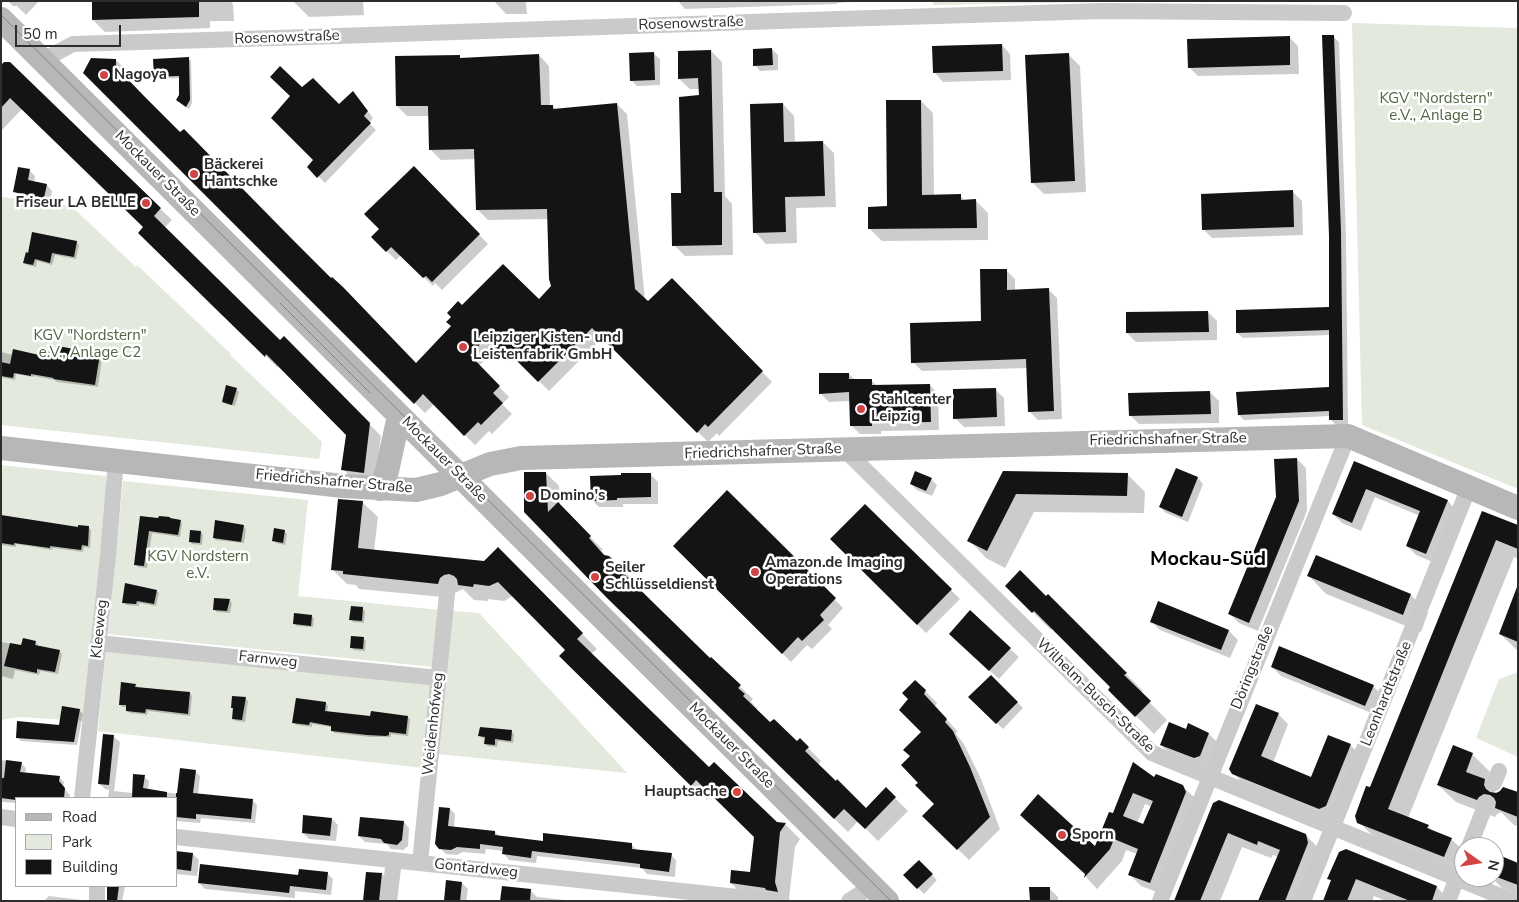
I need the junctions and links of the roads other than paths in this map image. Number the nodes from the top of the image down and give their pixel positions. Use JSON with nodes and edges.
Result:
{"nodes":[{"id":1,"x":1344,"y":13,"type":"dead end"},
{"id":2,"x":5,"y":31,"type":"edge"},
{"id":3,"x":43,"y":60,"type":"junction"},
{"id":4,"x":399,"y":416,"type":"junction"},
{"id":5,"x":1348,"y":436,"type":"junction"},
{"id":6,"x":1,"y":448,"type":"edge"},
{"id":7,"x":845,"y":450,"type":"junction"},
{"id":8,"x":116,"y":460,"type":"junction"},
{"id":9,"x":461,"y":477,"type":"junction"},
{"id":10,"x":1469,"y":487,"type":"junction"},
{"id":11,"x":380,"y":489,"type":"junction"},
{"id":12,"x":1518,"y":508,"type":"edge"},
{"id":13,"x":448,"y":584,"type":"dead end"},
{"id":14,"x":98,"y":643,"type":"junction"},
{"id":15,"x":438,"y":678,"type":"junction"},
{"id":16,"x":1209,"y":777,"type":"junction"},
{"id":17,"x":82,"y":797,"type":"edge"},
{"id":18,"x":1486,"y":804,"type":"dead end"},
{"id":19,"x":1,"y":817,"type":"edge"},
{"id":20,"x":15,"y":819,"type":"edge"},
{"id":21,"x":1333,"y":828,"type":"junction"},
{"id":22,"x":178,"y":836,"type":"edge"},
{"id":23,"x":1473,"y":837,"type":"edge"},
{"id":24,"x":394,"y":860,"type":"junction"},
{"id":25,"x":420,"y":863,"type":"junction"},
{"id":26,"x":1454,"y":877,"type":"edge"},
{"id":27,"x":1454,"y":886,"type":"edge"},
{"id":28,"x":97,"y":887,"type":"edge"},
{"id":29,"x":1479,"y":887,"type":"edge"},
{"id":30,"x":879,"y":893,"type":"edge"},
{"id":31,"x":694,"y":896,"type":"edge"},
{"id":32,"x":97,"y":901,"type":"edge"},
{"id":33,"x":389,"y":901,"type":"edge"},
{"id":34,"x":775,"y":901,"type":"edge"},
{"id":35,"x":849,"y":901,"type":"edge"},
{"id":36,"x":1160,"y":901,"type":"edge"},
{"id":37,"x":1303,"y":901,"type":"edge"},
{"id":38,"x":1448,"y":901,"type":"edge"},
{"id":39,"x":1512,"y":901,"type":"edge"}],
"edges":[{"from":1,"to":3,"type":"street","name":"Rosenowstraße"},
{"from":2,"to":3,"type":"main road","name":"Mockauer Straße"},
{"from":3,"to":4,"type":"main road","name":"Mockauer Straße"},
{"from":4,"to":9,"type":"main road","name":"Mockauer Straße"},
{"from":4,"to":11,"type":"main road"},
{"from":5,"to":7,"type":"main road","name":"Friedrichshafner Straße"},
{"from":5,"to":10,"type":"main road","name":"Friedrichshafner Straße"},
{"from":5,"to":16,"type":"street","name":"Döringstraße"},
{"from":6,"to":8,"type":"main road","name":"Friedrichshafner Straße"},
{"from":7,"to":9,"type":"main road","name":"Friedrichshafner Straße"},
{"from":7,"to":16,"type":"street","name":"Wilhelm-Busch-Straße"},
{"from":8,"to":11,"type":"main road","name":"Friedrichshafner Straße"},
{"from":8,"to":14,"type":"street","name":"Kleeweg"},
{"from":9,"to":11,"type":"main road","name":"Friedrichshafner Straße"},
{"from":9,"to":30,"type":"main road","name":"Mockauer Straße"},
{"from":10,"to":12,"type":"main road","name":"Friedrichshafner Straße"},
{"from":10,"to":21,"type":"street","name":"Leonhardtstraße"},
{"from":13,"to":15,"type":"street","name":"Weidenhofweg"},
{"from":14,"to":15,"type":"street","name":"Farnweg"},
{"from":14,"to":17,"type":"street","name":"Kleeweg"},
{"from":15,"to":25,"type":"street","name":"Weidenhofweg"},
{"from":16,"to":21,"type":"street","name":"Wilhelm-Busch-Straße"},
{"from":16,"to":36,"type":"street","name":"Döringstraße"},
{"from":18,"to":23,"type":"street"},
{"from":19,"to":20,"type":"street"},
{"from":21,"to":26,"type":"street","name":"Wilhelm-Busch-Straße"},
{"from":21,"to":37,"type":"street","name":"Leonhardtstraße"},
{"from":22,"to":24,"type":"street","name":"Gontardweg"},
{"from":24,"to":25,"type":"street","name":"Gontardweg"},
{"from":24,"to":33,"type":"street"},
{"from":25,"to":31,"type":"street","name":"Gontardweg"},
{"from":27,"to":38,"type":"street"},
{"from":28,"to":32,"type":"street"},
{"from":29,"to":39,"type":"street","name":"Wilhelm-Busch-Straße"},
{"from":30,"to":35,"type":"street"},
{"from":31,"to":34,"type":"street","name":"Gontardweg"}]}
